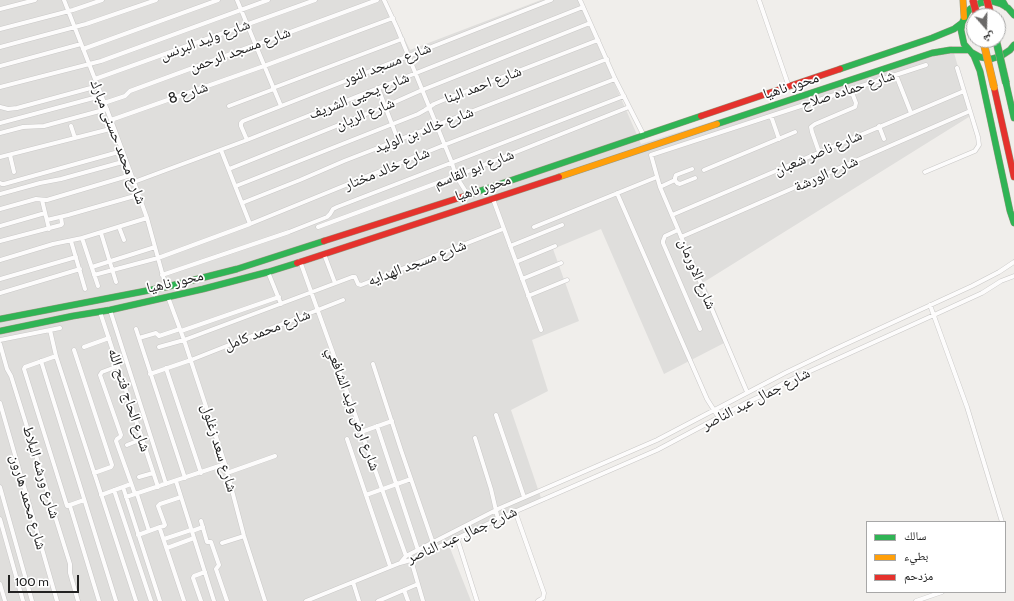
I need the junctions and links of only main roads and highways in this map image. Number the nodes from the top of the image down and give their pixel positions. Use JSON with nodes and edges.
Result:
{"nodes":[{"id":1,"x":963,"y":0,"type":"edge"},
{"id":2,"x":1002,"y":0,"type":"edge"},
{"id":3,"x":1010,"y":8,"type":"edge"},
{"id":4,"x":1014,"y":16,"type":"edge"},
{"id":5,"x":963,"y":20,"type":"junction"},
{"id":6,"x":1014,"y":45,"type":"edge"},
{"id":7,"x":985,"y":48,"type":"edge"},
{"id":8,"x":998,"y":48,"type":"edge"},
{"id":9,"x":970,"y":51,"type":"junction"},
{"id":10,"x":1014,"y":118,"type":"edge"},
{"id":11,"x":617,"y":145,"type":"junction"},
{"id":12,"x":621,"y":156,"type":"junction"},
{"id":13,"x":1014,"y":177,"type":"edge"},
{"id":14,"x":1014,"y":223,"type":"edge"},
{"id":15,"x":166,"y":287,"type":"junction"},
{"id":16,"x":168,"y":297,"type":"junction"},
{"id":17,"x":0,"y":319,"type":"edge"},
{"id":18,"x":0,"y":331,"type":"edge"}],
"edges":[{"from":1,"to":5,"type":"main road"},
{"from":2,"to":3,"type":"main road"},
{"from":3,"to":4,"type":"main road"},
{"from":3,"to":5,"type":"main road","name":"محور ناهيا"},
{"from":5,"to":9,"type":"main road"},
{"from":5,"to":11,"type":"main road","name":"محور ناهيا"},
{"from":6,"to":9,"type":"main road","name":"محور ناهيا"},
{"from":7,"to":13,"type":"main road","bridge":true},
{"from":8,"to":10,"type":"main road","bridge":true},
{"from":9,"to":12,"type":"main road","name":"محور ناهيا"},
{"from":9,"to":14,"type":"main road"},
{"from":11,"to":12,"type":"main road"},
{"from":11,"to":15,"type":"main road","name":"محور ناهيا"},
{"from":12,"to":16,"type":"main road","name":"محور ناهيا"},
{"from":15,"to":16,"type":"main road"},
{"from":15,"to":17,"type":"main road","name":"محور ناهيا"},
{"from":16,"to":18,"type":"main road","name":"محور ناهيا"}]}
